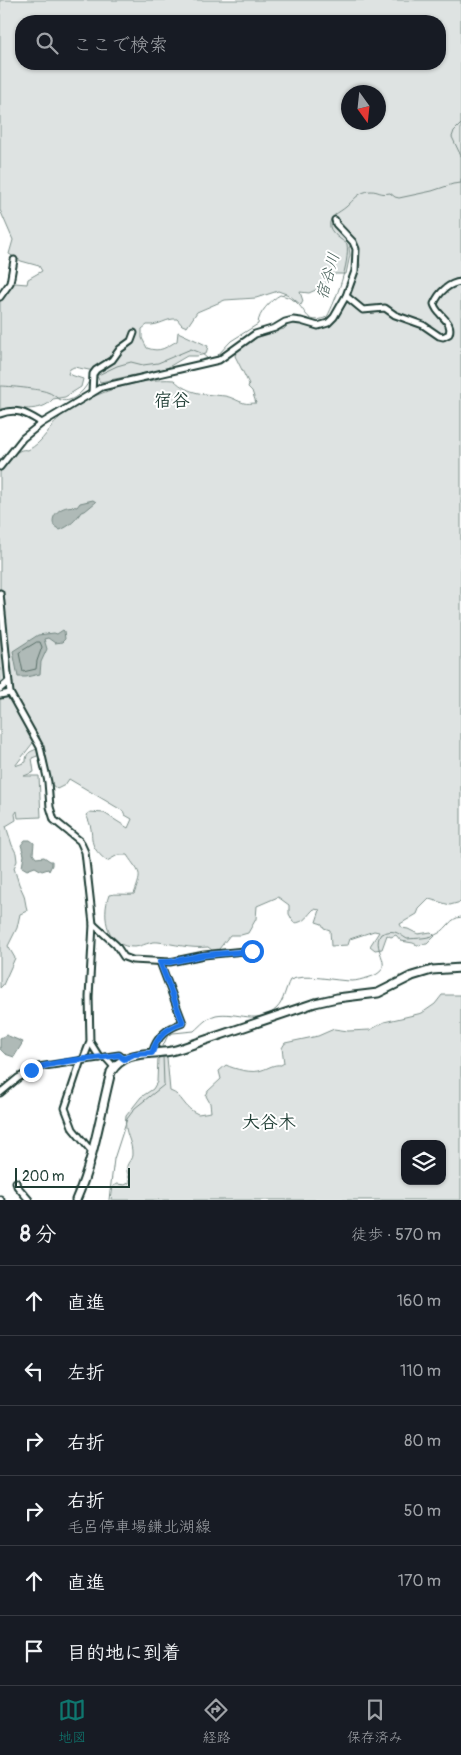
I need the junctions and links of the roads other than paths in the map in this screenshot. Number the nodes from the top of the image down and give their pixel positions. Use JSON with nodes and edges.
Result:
{"nodes":[{"id":1,"x":335,"y":220,"type":"dead end"},
{"id":2,"x":14,"y":260,"type":"dead end"},
{"id":3,"x":461,"y":282,"type":"edge"},
{"id":4,"x":346,"y":296,"type":"junction"},
{"id":5,"x":0,"y":297,"type":"edge"},
{"id":6,"x":134,"y":333,"type":"dead end"},
{"id":7,"x":92,"y":393,"type":"junction"},
{"id":8,"x":0,"y":414,"type":"edge"},
{"id":9,"x":42,"y":422,"type":"junction"},
{"id":10,"x":0,"y":467,"type":"edge"},
{"id":11,"x":0,"y":593,"type":"edge"},
{"id":12,"x":8,"y":682,"type":"junction"},
{"id":13,"x":0,"y":689,"type":"edge"},
{"id":14,"x":10,"y":693,"type":"junction"},
{"id":15,"x":0,"y":695,"type":"edge"},
{"id":16,"x":93,"y":924,"type":"junction"},
{"id":17,"x":254,"y":950,"type":"dead end"},
{"id":18,"x":160,"y":962,"type":"junction"},
{"id":19,"x":461,"y":968,"type":"edge"},
{"id":20,"x":90,"y":1042,"type":"junction"},
{"id":21,"x":159,"y":1053,"type":"junction"},
{"id":22,"x":103,"y":1057,"type":"junction"},
{"id":23,"x":124,"y":1059,"type":"junction"},
{"id":24,"x":82,"y":1060,"type":"junction"},
{"id":25,"x":114,"y":1067,"type":"junction"},
{"id":26,"x":0,"y":1093,"type":"edge"},
{"id":27,"x":92,"y":1152,"type":"junction"},
{"id":28,"x":16,"y":1182,"type":"dead end"},
{"id":29,"x":29,"y":1200,"type":"edge"},
{"id":30,"x":76,"y":1200,"type":"edge"}],
"edges":[{"from":1,"to":4,"type":"street"},
{"from":2,"to":5,"type":"street"},
{"from":3,"to":4,"type":"street"},
{"from":4,"to":7,"type":"street"},
{"from":6,"to":7,"type":"street"},
{"from":7,"to":9,"type":"street"},
{"from":8,"to":9,"type":"street"},
{"from":9,"to":10,"type":"street"},
{"from":11,"to":12,"type":"street"},
{"from":12,"to":13,"type":"street"},
{"from":12,"to":14,"type":"street"},
{"from":14,"to":15,"type":"street"},
{"from":14,"to":16,"type":"street"},
{"from":16,"to":18,"type":"street"},
{"from":16,"to":20,"type":"street"},
{"from":17,"to":18,"type":"street"},
{"from":18,"to":21,"type":"street"},
{"from":19,"to":21,"type":"main road"},
{"from":20,"to":22,"type":"street"},
{"from":20,"to":24,"type":"street"},
{"from":21,"to":23,"type":"main road"},
{"from":22,"to":23,"type":"street"},
{"from":22,"to":24,"type":"street"},
{"from":22,"to":25,"type":"street"},
{"from":23,"to":25,"type":"main road"},
{"from":24,"to":26,"type":"street"},
{"from":24,"to":27,"type":"street"},
{"from":25,"to":27,"type":"main road"},
{"from":27,"to":30,"type":"main road"},
{"from":28,"to":29,"type":"street"}]}
